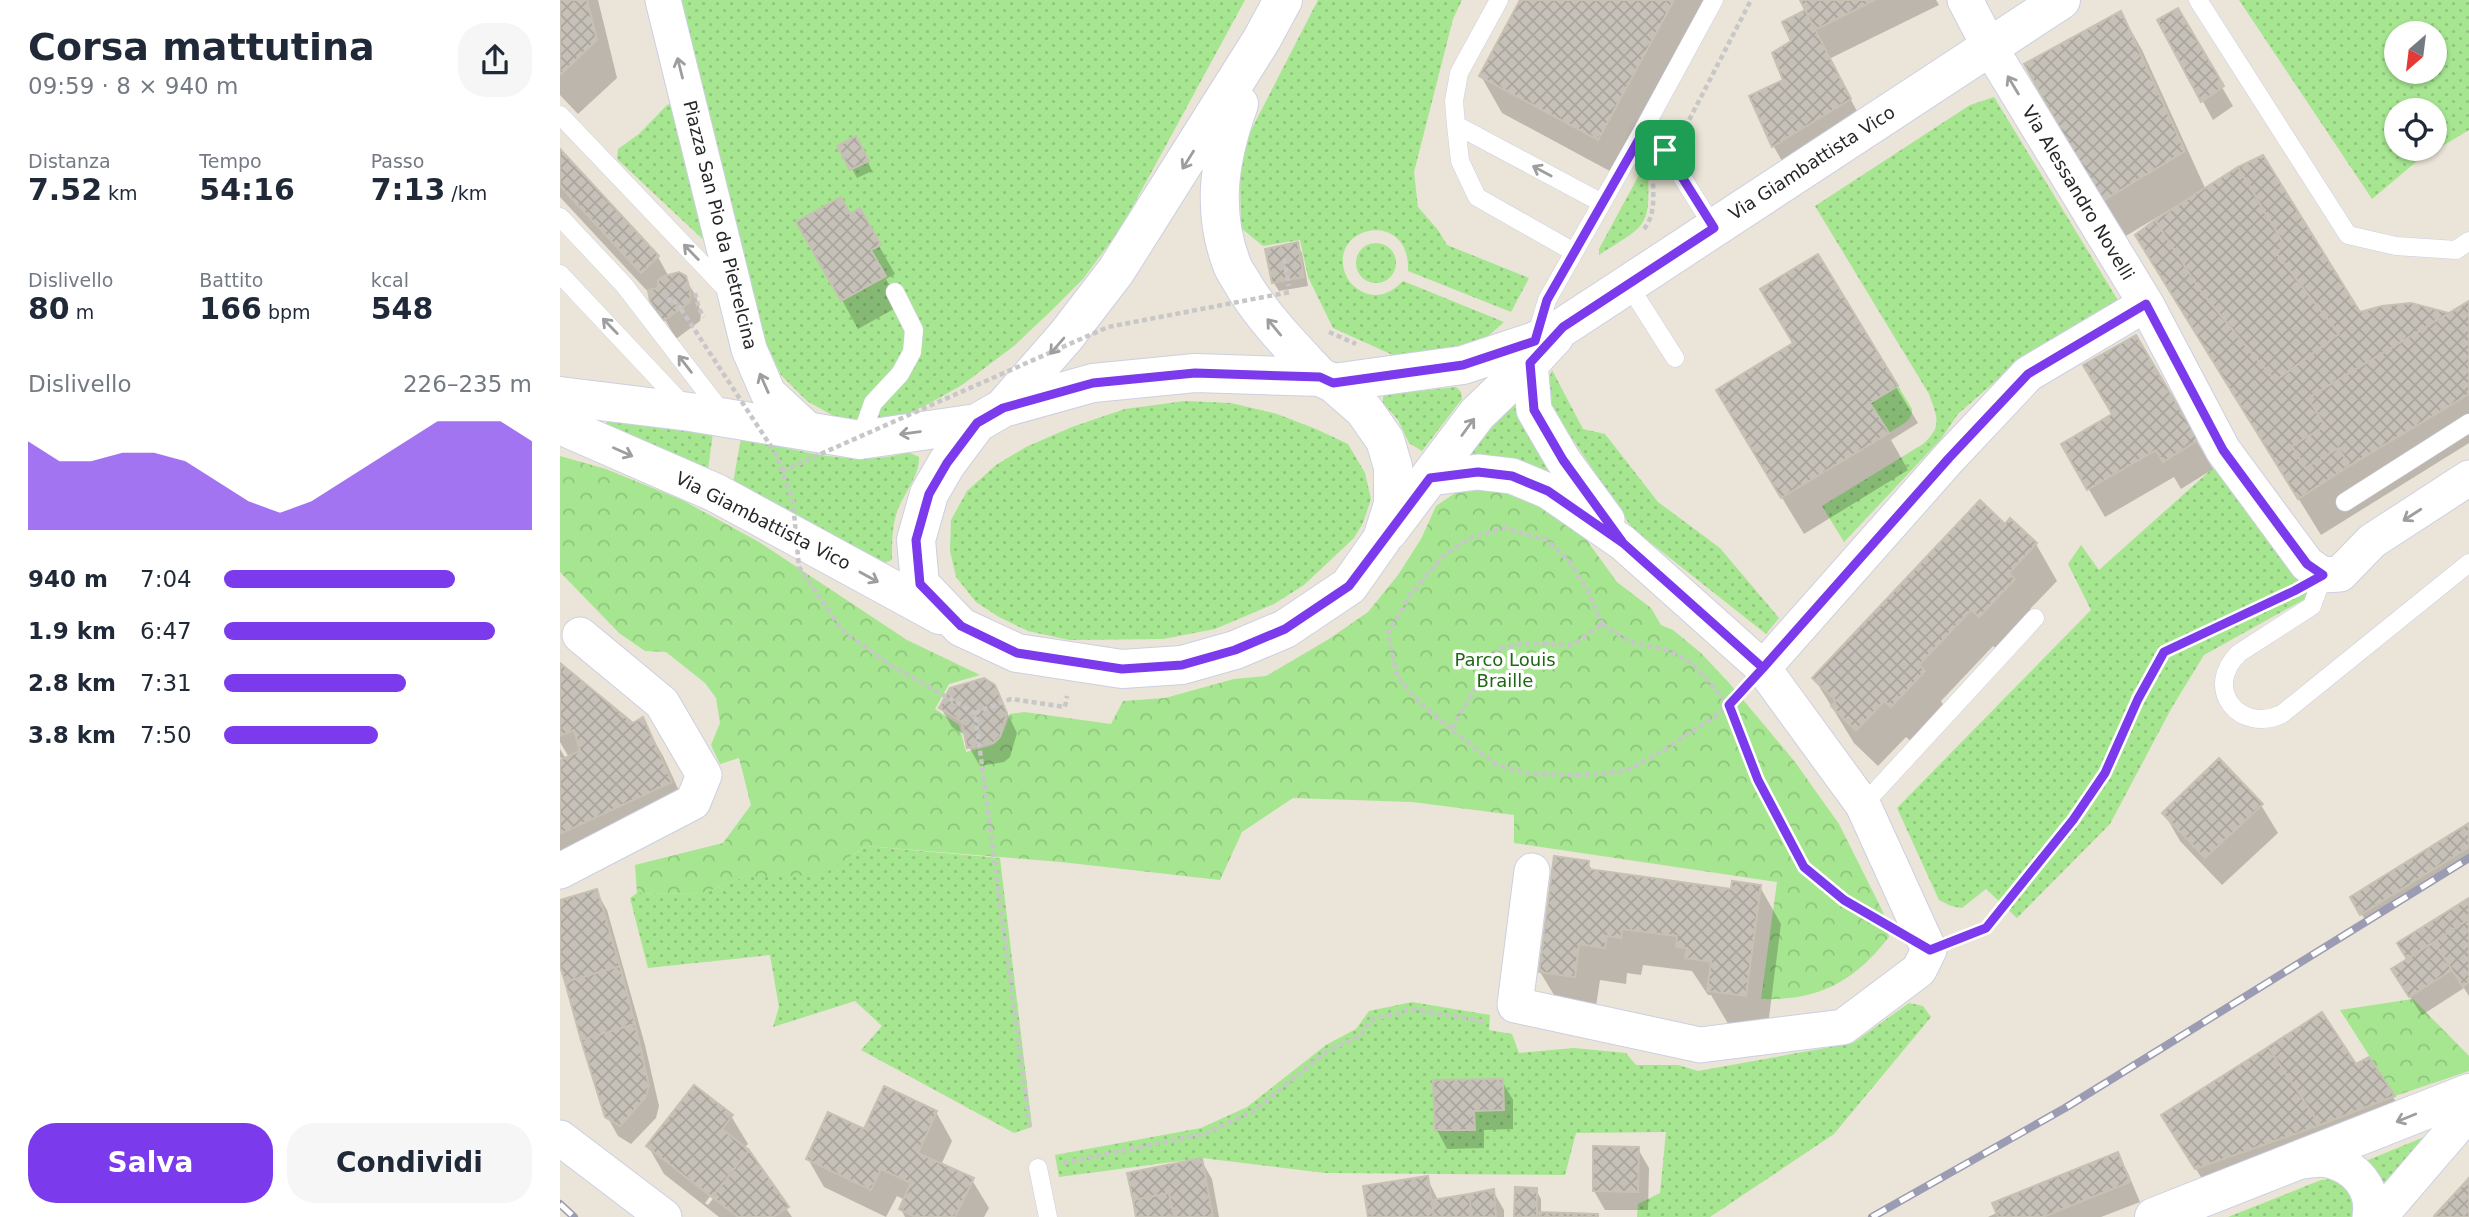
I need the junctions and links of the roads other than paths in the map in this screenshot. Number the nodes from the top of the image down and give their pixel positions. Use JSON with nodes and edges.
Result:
{"nodes":[{"id":1,"x":663,"y":0,"type":"edge"},
{"id":2,"x":1283,"y":0,"type":"edge"},
{"id":3,"x":1499,"y":0,"type":"edge"},
{"id":4,"x":1714,"y":0,"type":"edge"},
{"id":5,"x":1965,"y":0,"type":"edge"},
{"id":6,"x":2061,"y":0,"type":"edge"},
{"id":7,"x":2198,"y":0,"type":"edge"},
{"id":8,"x":1262,"y":39,"type":"junction"},
{"id":9,"x":1989,"y":46,"type":"junction"},
{"id":10,"x":560,"y":115,"type":"edge"},
{"id":11,"x":1455,"y":125,"type":"junction"},
{"id":12,"x":1642,"y":134,"type":"junction"},
{"id":13,"x":1602,"y":203,"type":"junction"},
{"id":14,"x":560,"y":217,"type":"edge"},
{"id":15,"x":1714,"y":228,"type":"junction"},
{"id":16,"x":2469,"y":241,"type":"edge"},
{"id":17,"x":1574,"y":252,"type":"junction"},
{"id":18,"x":560,"y":274,"type":"edge"},
{"id":19,"x":1628,"y":284,"type":"junction"},
{"id":20,"x":895,"y":292,"type":"dead end"},
{"id":21,"x":738,"y":301,"type":"junction"},
{"id":22,"x":2146,"y":304,"type":"junction"},
{"id":23,"x":1543,"y":344,"type":"junction"},
{"id":24,"x":1675,"y":358,"type":"dead end"},
{"id":25,"x":1327,"y":380,"type":"junction"},
{"id":26,"x":560,"y":396,"type":"edge"},
{"id":27,"x":728,"y":413,"type":"junction"},
{"id":28,"x":990,"y":416,"type":"junction"},
{"id":29,"x":2469,"y":423,"type":"edge"},
{"id":30,"x":560,"y":425,"type":"edge"},
{"id":31,"x":810,"y":432,"type":"junction"},
{"id":32,"x":860,"y":440,"type":"junction"},
{"id":33,"x":1430,"y":478,"type":"junction"},
{"id":34,"x":2469,"y":478,"type":"edge"},
{"id":35,"x":2345,"y":502,"type":"dead end"},
{"id":36,"x":1382,"y":539,"type":"junction"},
{"id":37,"x":1623,"y":543,"type":"junction"},
{"id":38,"x":2469,"y":563,"type":"edge"},
{"id":39,"x":2323,"y":575,"type":"junction"},
{"id":40,"x":2035,"y":618,"type":"dead end"},
{"id":41,"x":961,"y":626,"type":"junction"},
{"id":42,"x":580,"y":635,"type":"dead end"},
{"id":43,"x":1763,"y":668,"type":"junction"},
{"id":44,"x":1863,"y":805,"type":"junction"},
{"id":45,"x":560,"y":871,"type":"edge"},
{"id":46,"x":1532,"y":871,"type":"dead end"},
{"id":47,"x":2469,"y":1093,"type":"edge"},
{"id":48,"x":2469,"y":1112,"type":"edge"},
{"id":49,"x":560,"y":1138,"type":"edge"},
{"id":50,"x":2299,"y":1161,"type":"junction"},
{"id":51,"x":1038,"y":1168,"type":"road end"},
{"id":52,"x":664,"y":1217,"type":"edge"},
{"id":53,"x":1048,"y":1217,"type":"edge"},
{"id":54,"x":2154,"y":1217,"type":"edge"},
{"id":55,"x":2370,"y":1217,"type":"edge"},
{"id":56,"x":2379,"y":1217,"type":"edge"}],
"edges":[{"from":21,"to":1,"type":"street","name":"Piazza San Pio da Pietrelcina","one_way":true},
{"from":2,"to":8,"type":"street"},
{"from":3,"to":11,"type":"lane"},
{"from":4,"to":12,"type":"lane"},
{"from":5,"to":9,"type":"street","name":"Via Alessandro Novelli"},
{"from":6,"to":9,"type":"street","name":"Via Giambattista Vico"},
{"from":7,"to":16,"type":"lane"},
{"from":25,"to":8,"type":"street","one_way":true},
{"from":8,"to":28,"type":"street","one_way":true},
{"from":9,"to":15,"type":"street","name":"Via Giambattista Vico"},
{"from":22,"to":9,"type":"street","name":"Via Alessandro Novelli","one_way":true},
{"from":21,"to":10,"type":"lane","one_way":true},
{"from":13,"to":11,"type":"lane","one_way":true},
{"from":11,"to":17,"type":"lane"},
{"from":12,"to":13,"type":"lane"},
{"from":12,"to":15,"type":"lane"},
{"from":13,"to":17,"type":"lane"},
{"from":27,"to":14,"type":"lane","one_way":true},
{"from":15,"to":19,"type":"street","name":"Via Giambattista Vico"},
{"from":17,"to":23,"type":"lane"},
{"from":27,"to":18,"type":"lane","one_way":true},
{"from":19,"to":23,"type":"street","name":"Via Giambattista Vico"},
{"from":19,"to":24,"type":"lane"},
{"from":20,"to":32,"type":"lane"},
{"from":31,"to":21,"type":"street","name":"Piazza San Pio da Pietrelcina","one_way":true},
{"from":22,"to":39,"type":"street","name":"Via Alessandro Novelli"},
{"from":22,"to":43,"type":"street"},
{"from":23,"to":25,"type":"street","name":"Via Giambattista Vico"},
{"from":33,"to":23,"type":"street","name":"Via Giambattista Vico","one_way":true},
{"from":23,"to":37,"type":"street"},
{"from":25,"to":28,"type":"street","name":"Via Giambattista Vico"},
{"from":25,"to":36,"type":"street"},
{"from":26,"to":27,"type":"street"},
{"from":27,"to":31,"type":"street"},
{"from":28,"to":32,"type":"street","one_way":true},
{"from":28,"to":41,"type":"street"},
{"from":29,"to":35,"type":"lane"},
{"from":30,"to":41,"type":"street","name":"Via Giambattista Vico","one_way":true},
{"from":31,"to":32,"type":"street"},
{"from":33,"to":36,"type":"street","name":"Via Giambattista Vico"},
{"from":33,"to":37,"type":"street"},
{"from":34,"to":39,"type":"street","one_way":true},
{"from":36,"to":41,"type":"street","name":"Via Giambattista Vico"},
{"from":37,"to":43,"type":"street"},
{"from":38,"to":39,"type":"lane"},
{"from":40,"to":44,"type":"lane"},
{"from":42,"to":45,"type":"street"},
{"from":43,"to":44,"type":"street"},
{"from":44,"to":46,"type":"street"},
{"from":47,"to":50,"type":"street","one_way":true},
{"from":48,"to":56,"type":"street"},
{"from":49,"to":52,"type":"street"},
{"from":50,"to":54,"type":"street"},
{"from":50,"to":55,"type":"street"},
{"from":51,"to":53,"type":"lane"}]}
